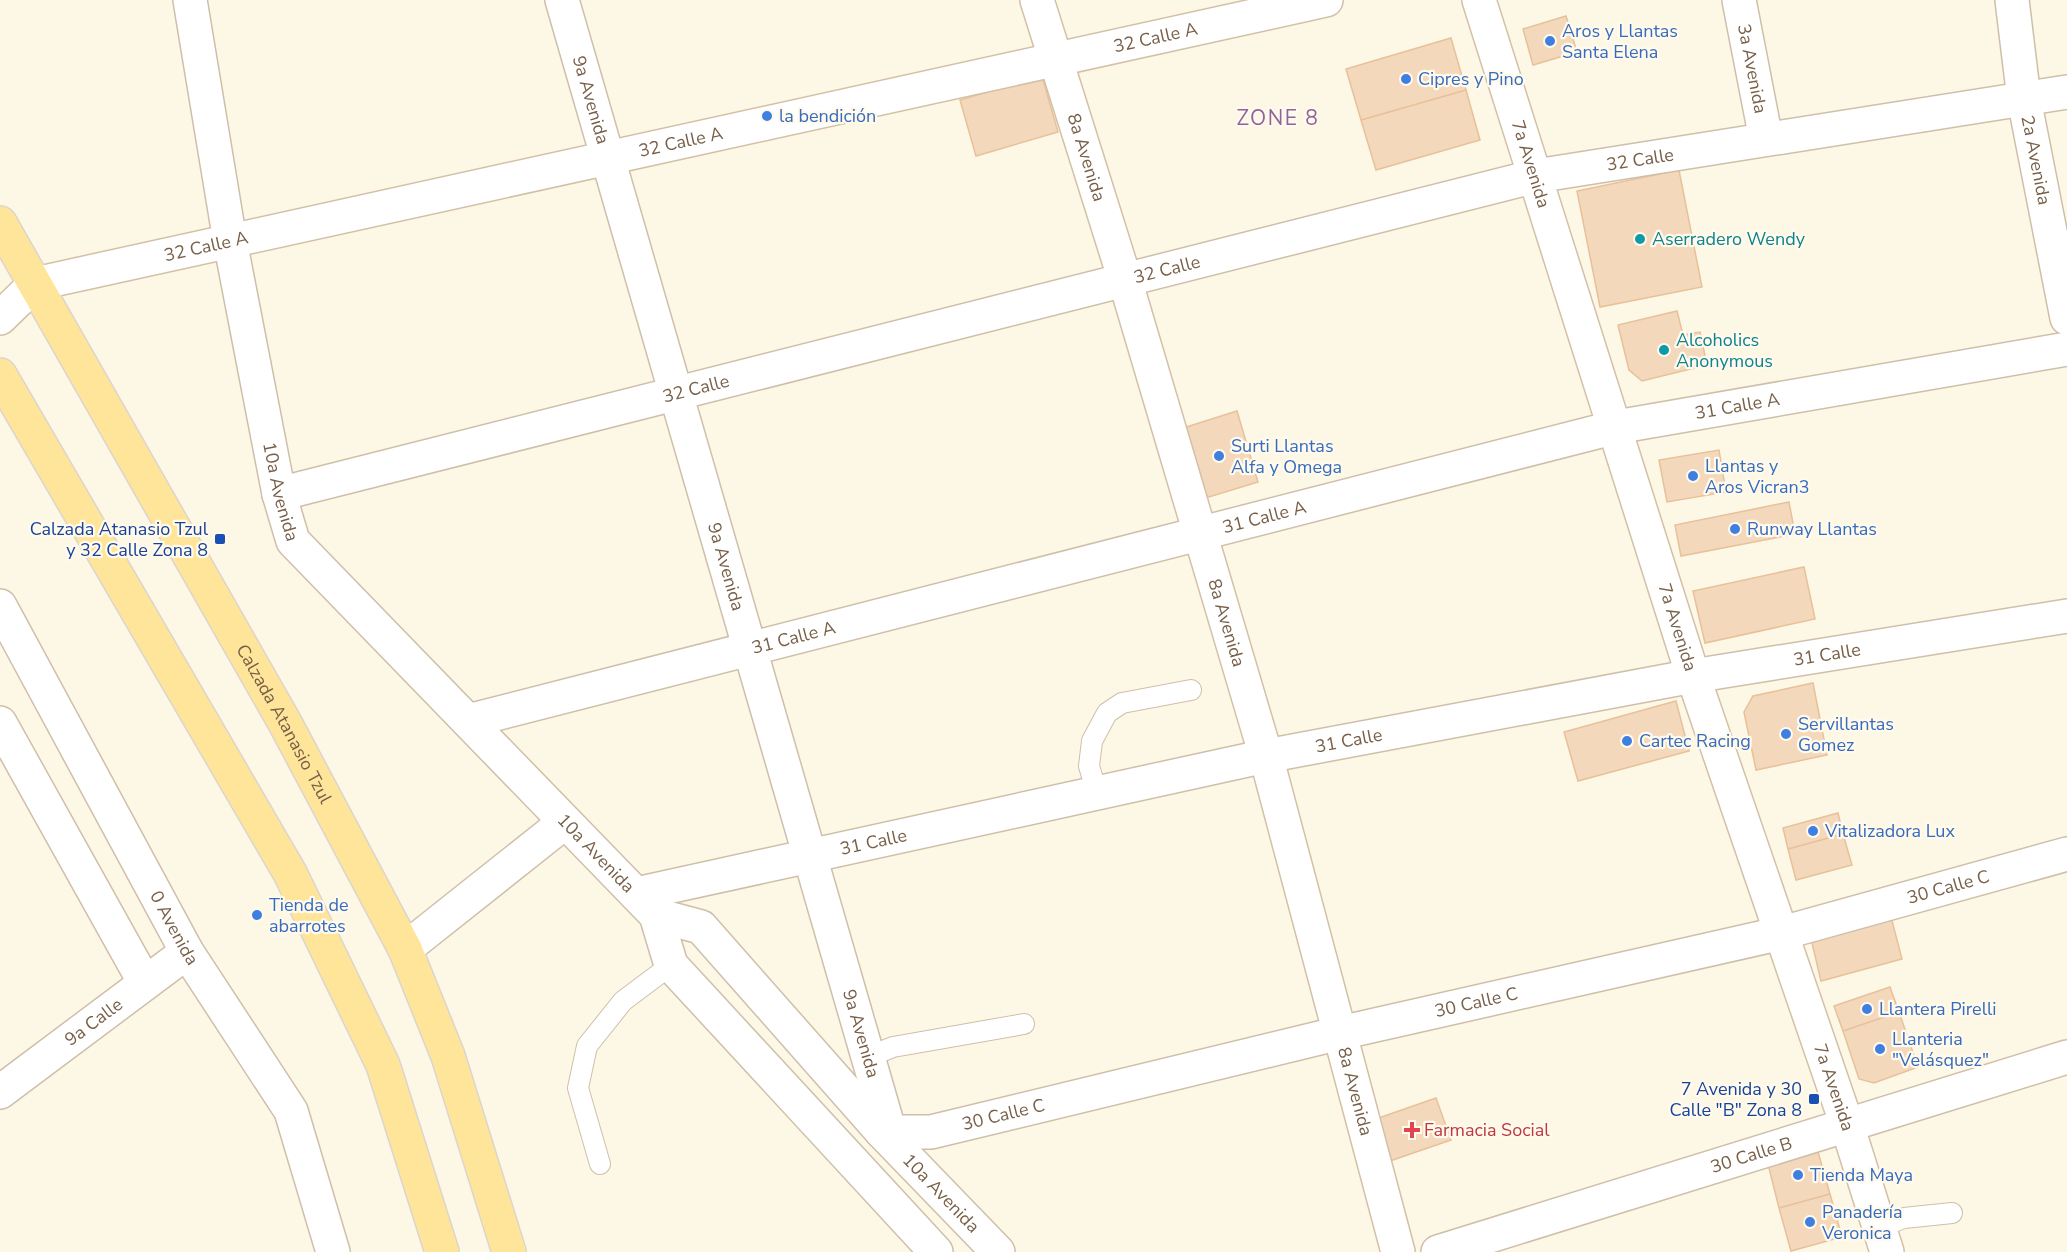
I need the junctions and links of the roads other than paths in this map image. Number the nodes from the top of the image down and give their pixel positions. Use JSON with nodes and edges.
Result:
{"nodes":[{"id":1,"x":190,"y":0,"type":"edge"},
{"id":2,"x":562,"y":0,"type":"edge"},
{"id":3,"x":1037,"y":0,"type":"edge"},
{"id":4,"x":1326,"y":0,"type":"edge"},
{"id":5,"x":1479,"y":0,"type":"edge"},
{"id":6,"x":1739,"y":0,"type":"edge"},
{"id":7,"x":2012,"y":0,"type":"edge"},
{"id":8,"x":1055,"y":60,"type":"junction"},
{"id":9,"x":2067,"y":92,"type":"edge"},
{"id":10,"x":2024,"y":99,"type":"junction"},
{"id":11,"x":1766,"y":139,"type":"junction"},
{"id":12,"x":608,"y":158,"type":"junction"},
{"id":13,"x":1536,"y":176,"type":"junction"},
{"id":14,"x":0,"y":223,"type":"edge"},
{"id":15,"x":230,"y":241,"type":"junction"},
{"id":16,"x":1125,"y":280,"type":"junction"},
{"id":17,"x":35,"y":284,"type":"junction"},
{"id":18,"x":0,"y":318,"type":"edge"},
{"id":19,"x":2067,"y":318,"type":"edge"},
{"id":20,"x":2067,"y":349,"type":"edge"},
{"id":21,"x":0,"y":375,"type":"edge"},
{"id":22,"x":676,"y":393,"type":"junction"},
{"id":23,"x":1616,"y":427,"type":"junction"},
{"id":24,"x":279,"y":494,"type":"junction"},
{"id":25,"x":1200,"y":533,"type":"junction"},
{"id":26,"x":0,"y":606,"type":"edge"},
{"id":27,"x":2067,"y":616,"type":"edge"},
{"id":28,"x":750,"y":648,"type":"junction"},
{"id":29,"x":1693,"y":676,"type":"junction"},
{"id":30,"x":1191,"y":690,"type":"dead end"},
{"id":31,"x":468,"y":721,"type":"junction"},
{"id":32,"x":0,"y":723,"type":"edge"},
{"id":33,"x":1266,"y":756,"type":"junction"},
{"id":34,"x":1097,"y":793,"type":"junction"},
{"id":35,"x":565,"y":822,"type":"junction"},
{"id":36,"x":2067,"y":854,"type":"edge"},
{"id":37,"x":810,"y":856,"type":"junction"},
{"id":38,"x":646,"y":905,"type":"junction"},
{"id":39,"x":1782,"y":933,"type":"junction"},
{"id":40,"x":405,"y":949,"type":"junction"},
{"id":41,"x":187,"y":952,"type":"junction"},
{"id":42,"x":671,"y":965,"type":"junction"},
{"id":43,"x":145,"y":983,"type":"junction"},
{"id":44,"x":1024,"y":1024,"type":"dead end"},
{"id":45,"x":1340,"y":1033,"type":"junction"},
{"id":46,"x":2067,"y":1056,"type":"edge"},
{"id":47,"x":868,"y":1057,"type":"junction"},
{"id":48,"x":0,"y":1092,"type":"edge"},
{"id":49,"x":1847,"y":1125,"type":"junction"},
{"id":50,"x":882,"y":1132,"type":"junction"},
{"id":51,"x":600,"y":1164,"type":"dead end"},
{"id":52,"x":1952,"y":1213,"type":"dead end"},
{"id":53,"x":1883,"y":1239,"type":"edge"},
{"id":54,"x":333,"y":1252,"type":"edge"},
{"id":55,"x":441,"y":1252,"type":"edge"},
{"id":56,"x":510,"y":1252,"type":"edge"},
{"id":57,"x":936,"y":1252,"type":"edge"},
{"id":58,"x":998,"y":1252,"type":"edge"},
{"id":59,"x":1398,"y":1252,"type":"edge"},
{"id":60,"x":1438,"y":1252,"type":"edge"}],
"edges":[{"from":1,"to":15,"type":"street","name":"10a Avenida"},
{"from":2,"to":12,"type":"street","name":"9a Avenida"},
{"from":3,"to":8,"type":"street","name":"8a Avenida"},
{"from":4,"to":8,"type":"street","name":"32 Calle A"},
{"from":5,"to":13,"type":"street","name":"7a Avenida"},
{"from":6,"to":11,"type":"street","name":"3a Avenida"},
{"from":7,"to":10,"type":"street","name":"2a Avenida"},
{"from":8,"to":12,"type":"street","name":"32 Calle A"},
{"from":8,"to":16,"type":"street","name":"8a Avenida"},
{"from":9,"to":10,"type":"street","name":"32 Calle"},
{"from":10,"to":11,"type":"street","name":"32 Calle"},
{"from":10,"to":19,"type":"street","name":"2a Avenida"},
{"from":11,"to":13,"type":"street","name":"32 Calle"},
{"from":12,"to":15,"type":"street","name":"32 Calle A"},
{"from":12,"to":22,"type":"street","name":"9a Avenida"},
{"from":13,"to":16,"type":"street","name":"32 Calle"},
{"from":13,"to":23,"type":"street","name":"7a Avenida"},
{"from":14,"to":17,"type":"main road","name":"Calzada Atanasio Tzul"},
{"from":15,"to":17,"type":"street","name":"32 Calle A"},
{"from":15,"to":24,"type":"street","name":"10a Avenida"},
{"from":16,"to":22,"type":"street","name":"32 Calle"},
{"from":16,"to":25,"type":"street","name":"8a Avenida"},
{"from":17,"to":18,"type":"street"},
{"from":17,"to":40,"type":"main road","name":"Calzada Atanasio Tzul"},
{"from":20,"to":23,"type":"street","name":"31 Calle A"},
{"from":21,"to":55,"type":"main road"},
{"from":22,"to":24,"type":"street","name":"32 Calle"},
{"from":22,"to":28,"type":"street","name":"9a Avenida"},
{"from":23,"to":25,"type":"street","name":"31 Calle A"},
{"from":23,"to":29,"type":"street","name":"7a Avenida"},
{"from":24,"to":31,"type":"street","name":"10a Avenida"},
{"from":25,"to":28,"type":"street","name":"31 Calle A"},
{"from":25,"to":33,"type":"street","name":"8a Avenida"},
{"from":26,"to":41,"type":"street","name":"0 Avenida"},
{"from":27,"to":29,"type":"street","name":"31 Calle"},
{"from":28,"to":31,"type":"street","name":"31 Calle A"},
{"from":28,"to":37,"type":"street","name":"9a Avenida"},
{"from":29,"to":33,"type":"street","name":"31 Calle"},
{"from":29,"to":39,"type":"street","name":"7a Avenida"},
{"from":30,"to":34,"type":"lane"},
{"from":31,"to":35,"type":"street","name":"10a Avenida"},
{"from":32,"to":43,"type":"street"},
{"from":33,"to":34,"type":"street","name":"31 Calle"},
{"from":33,"to":45,"type":"street","name":"8a Avenida"},
{"from":34,"to":37,"type":"street","name":"31 Calle"},
{"from":35,"to":38,"type":"street","name":"10a Avenida"},
{"from":35,"to":40,"type":"street"},
{"from":36,"to":39,"type":"street","name":"30 Calle C"},
{"from":37,"to":38,"type":"street","name":"31 Calle"},
{"from":37,"to":47,"type":"street","name":"9a Avenida"},
{"from":38,"to":42,"type":"street","name":"10a Avenida"},
{"from":38,"to":50,"type":"street","name":"10a Avenida"},
{"from":39,"to":45,"type":"street","name":"30 Calle C"},
{"from":39,"to":49,"type":"street","name":"7a Avenida"},
{"from":40,"to":56,"type":"main road","name":"Calzada Atanasio Tzul"},
{"from":41,"to":43,"type":"street","name":"9a Calle"},
{"from":41,"to":54,"type":"street","name":"0 Avenida"},
{"from":42,"to":51,"type":"lane"},
{"from":42,"to":57,"type":"street","name":"10a Avenida"},
{"from":43,"to":48,"type":"street","name":"9a Calle"},
{"from":44,"to":47,"type":"lane"},
{"from":45,"to":50,"type":"street","name":"30 Calle C"},
{"from":45,"to":59,"type":"street","name":"8a Avenida"},
{"from":46,"to":49,"type":"street","name":"30 Calle B"},
{"from":47,"to":50,"type":"street","name":"9a Avenida"},
{"from":49,"to":53,"type":"street","name":"7a Avenida"},
{"from":49,"to":60,"type":"street","name":"30 Calle B"},
{"from":50,"to":58,"type":"street","name":"10a Avenida"},
{"from":52,"to":53,"type":"lane"}]}
